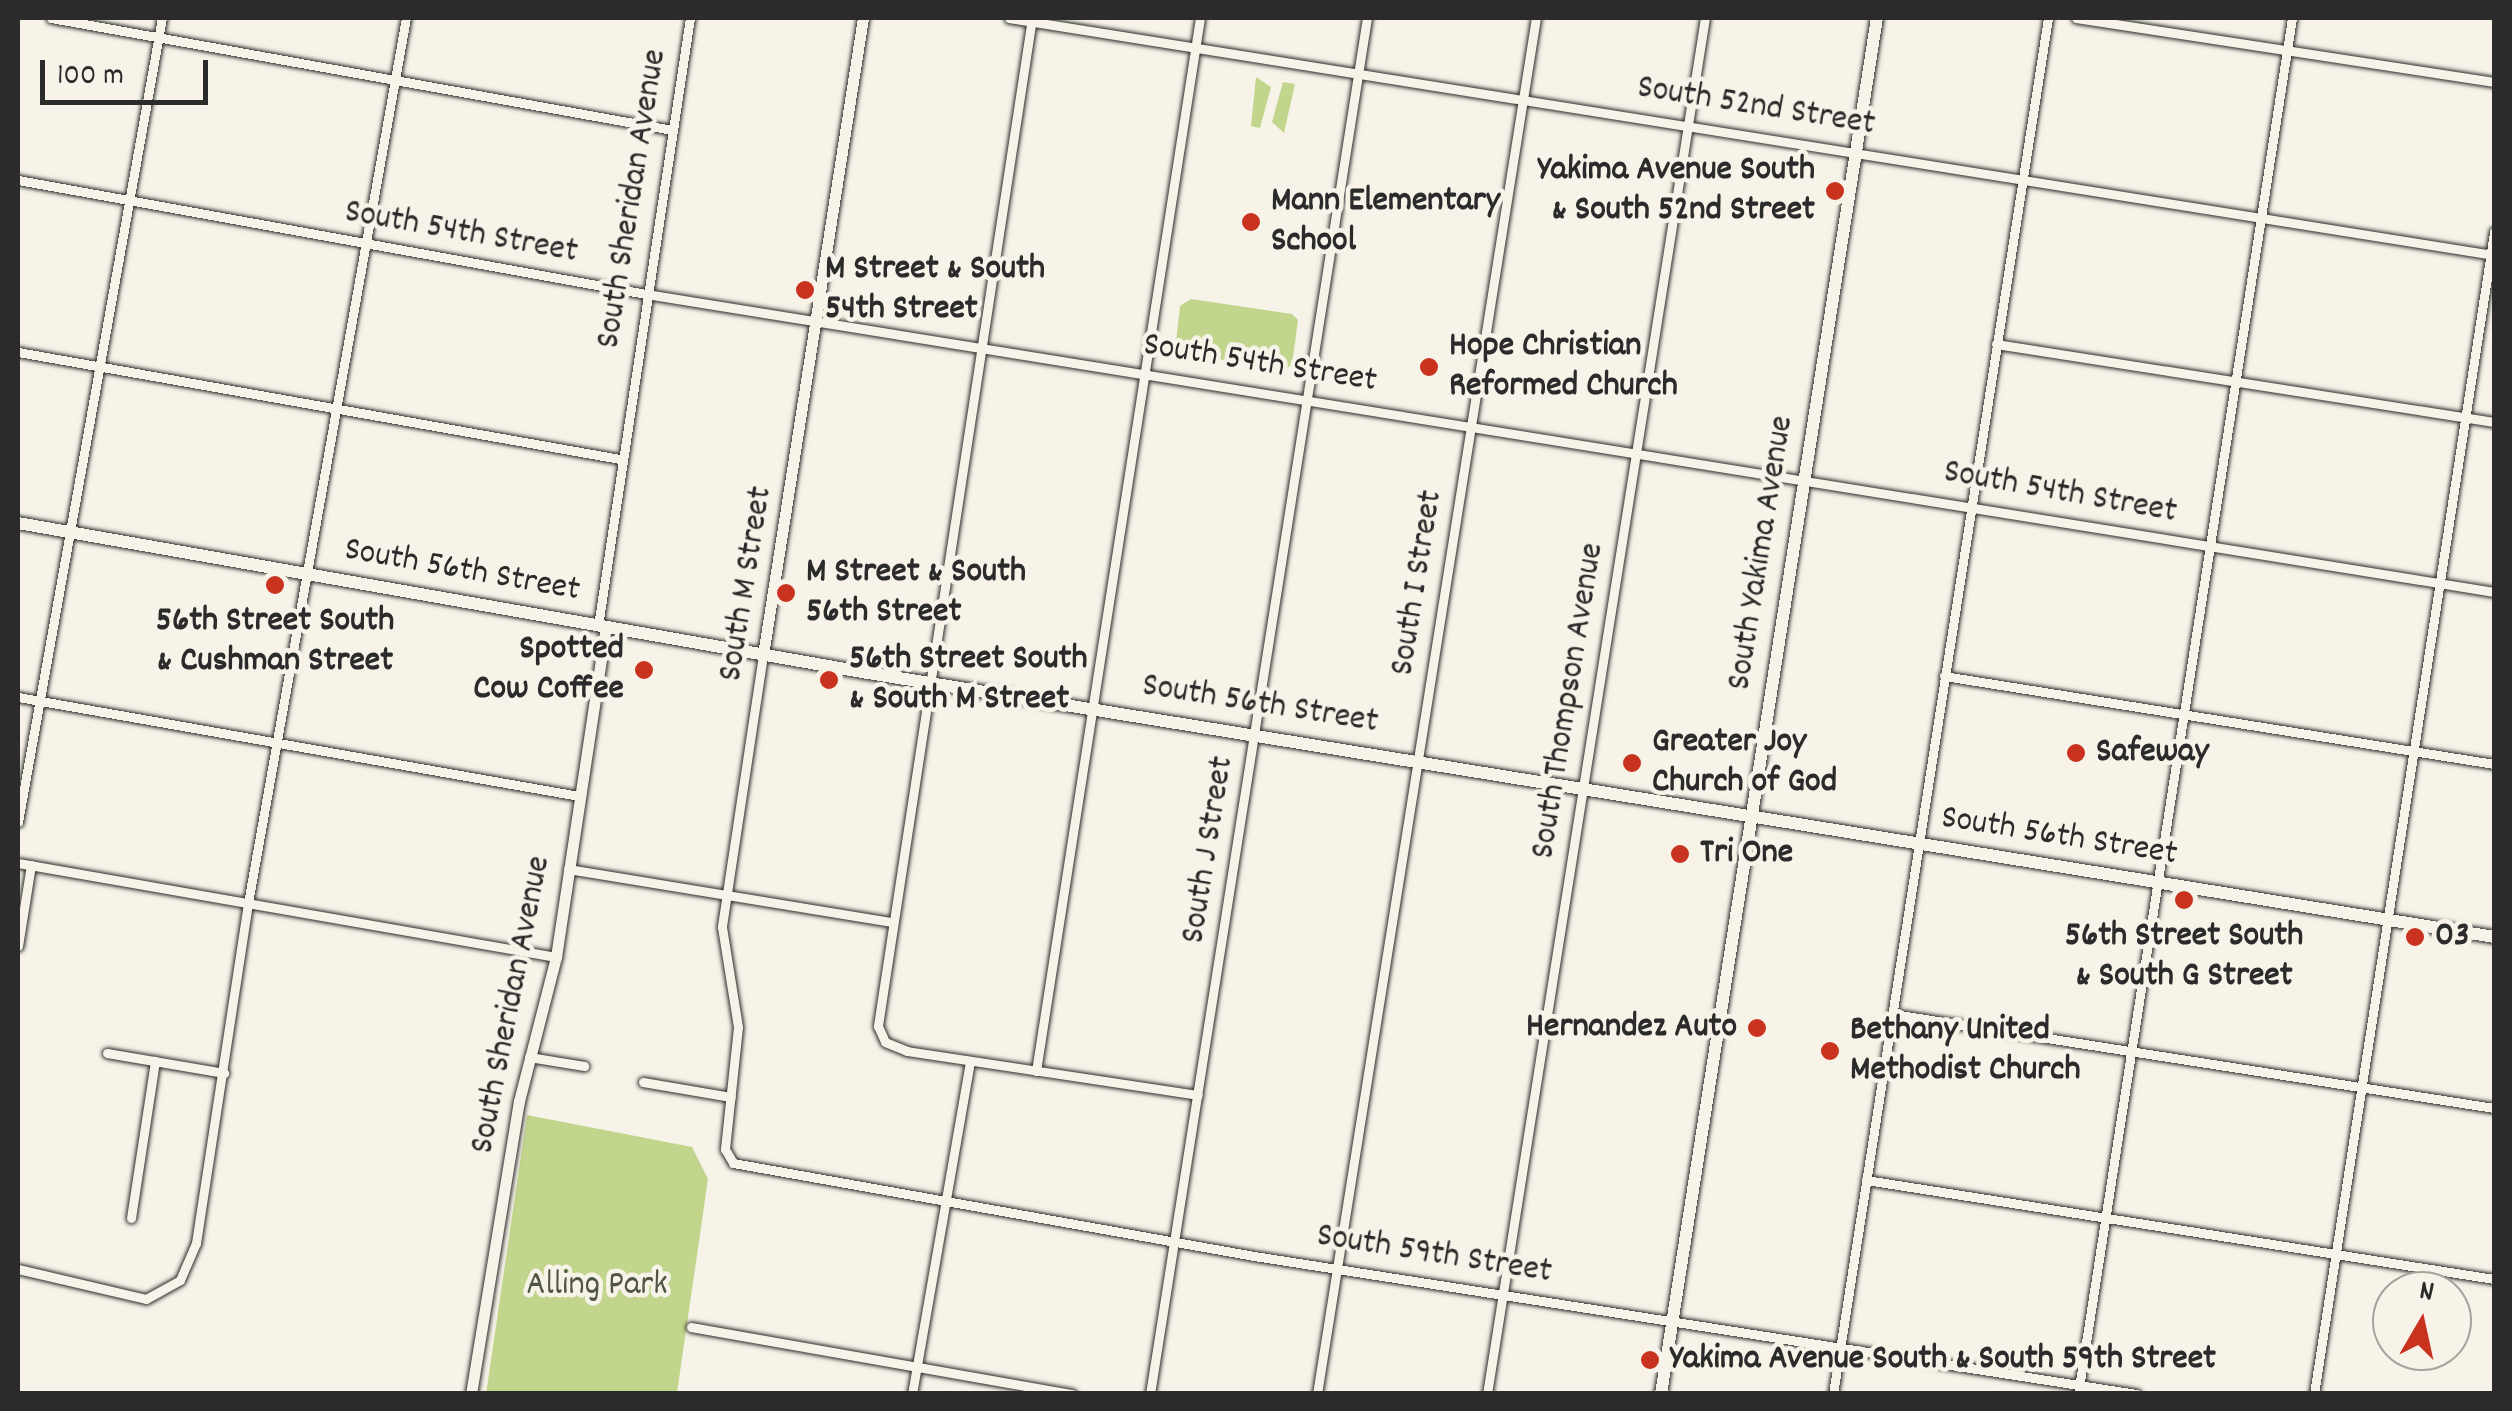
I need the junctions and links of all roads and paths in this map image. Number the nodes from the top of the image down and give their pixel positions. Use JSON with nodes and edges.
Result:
{"nodes":[{"id":1,"x":51,"y":18,"type":"edge"},
{"id":2,"x":162,"y":18,"type":"edge"},
{"id":3,"x":406,"y":18,"type":"edge"},
{"id":4,"x":690,"y":18,"type":"edge"},
{"id":5,"x":863,"y":18,"type":"edge"},
{"id":6,"x":1009,"y":18,"type":"edge"},
{"id":7,"x":1200,"y":18,"type":"edge"},
{"id":8,"x":1367,"y":18,"type":"edge"},
{"id":9,"x":1536,"y":18,"type":"edge"},
{"id":10,"x":1705,"y":18,"type":"edge"},
{"id":11,"x":1878,"y":18,"type":"edge"},
{"id":12,"x":2048,"y":18,"type":"edge"},
{"id":13,"x":2076,"y":18,"type":"edge"},
{"id":14,"x":2292,"y":18,"type":"edge"},
{"id":15,"x":1032,"y":19,"type":"edge"},
{"id":16,"x":158,"y":37,"type":"junction"},
{"id":17,"x":1196,"y":47,"type":"junction"},
{"id":18,"x":2287,"y":52,"type":"junction"},
{"id":19,"x":1358,"y":72,"type":"junction"},
{"id":20,"x":394,"y":80,"type":"junction"},
{"id":21,"x":2494,"y":82,"type":"edge"},
{"id":22,"x":1523,"y":98,"type":"junction"},
{"id":23,"x":1688,"y":124,"type":"junction"},
{"id":24,"x":672,"y":130,"type":"junction"},
{"id":25,"x":1856,"y":152,"type":"junction"},
{"id":26,"x":2022,"y":176,"type":"junction"},
{"id":27,"x":18,"y":180,"type":"edge"},
{"id":28,"x":128,"y":200,"type":"junction"},
{"id":29,"x":2261,"y":216,"type":"junction"},
{"id":30,"x":2494,"y":232,"type":"edge"},
{"id":31,"x":365,"y":244,"type":"junction"},
{"id":32,"x":2493,"y":254,"type":"edge"},
{"id":33,"x":646,"y":294,"type":"junction"},
{"id":34,"x":815,"y":322,"type":"junction"},
{"id":35,"x":1996,"y":344,"type":"junction"},
{"id":36,"x":980,"y":348,"type":"junction"},
{"id":37,"x":18,"y":352,"type":"edge"},
{"id":38,"x":99,"y":366,"type":"junction"},
{"id":39,"x":1144,"y":373,"type":"junction"},
{"id":40,"x":2235,"y":381,"type":"junction"},
{"id":41,"x":1307,"y":398,"type":"junction"},
{"id":42,"x":335,"y":409,"type":"junction"},
{"id":43,"x":2466,"y":417,"type":"junction"},
{"id":44,"x":2494,"y":422,"type":"edge"},
{"id":45,"x":1471,"y":425,"type":"junction"},
{"id":46,"x":1637,"y":452,"type":"junction"},
{"id":47,"x":620,"y":459,"type":"junction"},
{"id":48,"x":1804,"y":479,"type":"junction"},
{"id":49,"x":1970,"y":508,"type":"junction"},
{"id":50,"x":18,"y":523,"type":"edge"},
{"id":51,"x":68,"y":532,"type":"junction"},
{"id":52,"x":2209,"y":548,"type":"junction"},
{"id":53,"x":306,"y":574,"type":"junction"},
{"id":54,"x":2440,"y":583,"type":"junction"},
{"id":55,"x":2494,"y":592,"type":"edge"},
{"id":56,"x":602,"y":627,"type":"junction"},
{"id":57,"x":763,"y":655,"type":"junction"},
{"id":58,"x":1944,"y":676,"type":"junction"},
{"id":59,"x":929,"y":682,"type":"junction"},
{"id":60,"x":18,"y":697,"type":"edge"},
{"id":61,"x":40,"y":700,"type":"junction"},
{"id":62,"x":1092,"y":709,"type":"junction"},
{"id":63,"x":2183,"y":715,"type":"junction"},
{"id":64,"x":1256,"y":735,"type":"junction"},
{"id":65,"x":276,"y":742,"type":"junction"},
{"id":66,"x":2413,"y":752,"type":"junction"},
{"id":67,"x":1417,"y":760,"type":"junction"},
{"id":68,"x":2494,"y":764,"type":"edge"},
{"id":69,"x":1584,"y":788,"type":"junction"},
{"id":70,"x":580,"y":796,"type":"junction"},
{"id":71,"x":1750,"y":816,"type":"junction"},
{"id":72,"x":18,"y":822,"type":"edge"},
{"id":73,"x":1918,"y":844,"type":"junction"},
{"id":74,"x":18,"y":863,"type":"edge"},
{"id":75,"x":32,"y":865,"type":"junction"},
{"id":76,"x":568,"y":869,"type":"junction"},
{"id":77,"x":2157,"y":884,"type":"junction"},
{"id":78,"x":726,"y":896,"type":"junction"},
{"id":79,"x":248,"y":903,"type":"junction"},
{"id":80,"x":2387,"y":921,"type":"junction"},
{"id":81,"x":890,"y":922,"type":"junction"},
{"id":82,"x":2494,"y":937,"type":"edge"},
{"id":83,"x":18,"y":946,"type":"edge"},
{"id":84,"x":556,"y":958,"type":"junction"},
{"id":85,"x":1893,"y":1014,"type":"junction"},
{"id":86,"x":2131,"y":1051,"type":"junction"},
{"id":87,"x":107,"y":1053,"type":"dead end"},
{"id":88,"x":529,"y":1056,"type":"junction"},
{"id":89,"x":155,"y":1061,"type":"junction"},
{"id":90,"x":970,"y":1061,"type":"junction"},
{"id":91,"x":584,"y":1066,"type":"dead end"},
{"id":92,"x":1036,"y":1071,"type":"junction"},
{"id":93,"x":224,"y":1073,"type":"junction"},
{"id":94,"x":643,"y":1082,"type":"dead end"},
{"id":95,"x":2361,"y":1087,"type":"junction"},
{"id":96,"x":1198,"y":1095,"type":"junction"},
{"id":97,"x":731,"y":1097,"type":"junction"},
{"id":98,"x":2494,"y":1108,"type":"edge"},
{"id":99,"x":728,"y":1158,"type":"joint"},
{"id":100,"x":1866,"y":1180,"type":"junction"},
{"id":101,"x":947,"y":1201,"type":"junction"},
{"id":102,"x":2106,"y":1217,"type":"junction"},
{"id":103,"x":132,"y":1218,"type":"dead end"},
{"id":104,"x":1173,"y":1242,"type":"junction"},
{"id":105,"x":2336,"y":1254,"type":"junction"},
{"id":106,"x":1336,"y":1268,"type":"junction"},
{"id":107,"x":18,"y":1269,"type":"edge"},
{"id":108,"x":2494,"y":1279,"type":"edge"},
{"id":109,"x":1502,"y":1294,"type":"junction"},
{"id":110,"x":1672,"y":1320,"type":"junction"},
{"id":111,"x":691,"y":1327,"type":"dead end"},
{"id":112,"x":1840,"y":1348,"type":"junction"},
{"id":113,"x":917,"y":1365,"type":"junction"},
{"id":114,"x":2079,"y":1389,"type":"edge"},
{"id":115,"x":471,"y":1394,"type":"edge"},
{"id":116,"x":912,"y":1394,"type":"edge"},
{"id":117,"x":1072,"y":1394,"type":"edge"},
{"id":118,"x":1150,"y":1394,"type":"edge"},
{"id":119,"x":1317,"y":1394,"type":"edge"},
{"id":120,"x":1487,"y":1394,"type":"edge"},
{"id":121,"x":1660,"y":1394,"type":"edge"},
{"id":122,"x":1833,"y":1394,"type":"edge"},
{"id":123,"x":2136,"y":1394,"type":"edge"},
{"id":124,"x":2314,"y":1394,"type":"edge"}],
"edges":[{"from":1,"to":16,"type":"street"},
{"from":2,"to":16,"type":"street"},
{"from":3,"to":20,"type":"street"},
{"from":4,"to":24,"type":"street","name":"South Sheridan Avenue"},
{"from":5,"to":34,"type":"street","name":"South M Street"},
{"from":6,"to":15,"type":"street","name":"South 52nd Street"},
{"from":7,"to":17,"type":"street"},
{"from":8,"to":19,"type":"street","name":"South J Street"},
{"from":9,"to":22,"type":"street","name":"South I Street"},
{"from":10,"to":23,"type":"street","name":"South Thompson Avenue"},
{"from":11,"to":25,"type":"main road","name":"South Yakima Avenue"},
{"from":12,"to":26,"type":"street"},
{"from":13,"to":18,"type":"street"},
{"from":14,"to":18,"type":"street"},
{"from":15,"to":17,"type":"street","name":"South 52nd Street"},
{"from":15,"to":36,"type":"street"},
{"from":16,"to":20,"type":"street"},
{"from":16,"to":28,"type":"street"},
{"from":17,"to":19,"type":"street","name":"South 52nd Street"},
{"from":17,"to":39,"type":"street"},
{"from":18,"to":21,"type":"street"},
{"from":18,"to":29,"type":"street"},
{"from":19,"to":22,"type":"street","name":"South 52nd Street"},
{"from":19,"to":41,"type":"street","name":"South J Street"},
{"from":20,"to":24,"type":"street"},
{"from":20,"to":31,"type":"street"},
{"from":22,"to":23,"type":"street","name":"South 52nd Street"},
{"from":22,"to":45,"type":"street","name":"South I Street"},
{"from":23,"to":25,"type":"street","name":"South 52nd Street"},
{"from":23,"to":46,"type":"street","name":"South Thompson Avenue"},
{"from":24,"to":33,"type":"street","name":"South Sheridan Avenue"},
{"from":25,"to":26,"type":"street","name":"South 52nd Street"},
{"from":25,"to":48,"type":"main road","name":"South Yakima Avenue"},
{"from":26,"to":29,"type":"street","name":"South 52nd Street"},
{"from":26,"to":35,"type":"street"},
{"from":27,"to":28,"type":"street","name":"South 54th Street"},
{"from":28,"to":31,"type":"street","name":"South 54th Street"},
{"from":28,"to":38,"type":"street"},
{"from":29,"to":32,"type":"street","name":"South 52nd Street"},
{"from":29,"to":40,"type":"street"},
{"from":30,"to":32,"type":"street"},
{"from":31,"to":33,"type":"street","name":"South 54th Street"},
{"from":31,"to":42,"type":"street"},
{"from":32,"to":43,"type":"street"},
{"from":33,"to":34,"type":"street","name":"South 54th Street"},
{"from":33,"to":47,"type":"street","name":"South Sheridan Avenue"},
{"from":34,"to":36,"type":"street","name":"South 54th Street"},
{"from":34,"to":57,"type":"street","name":"South M Street"},
{"from":35,"to":40,"type":"street"},
{"from":35,"to":49,"type":"street"},
{"from":36,"to":39,"type":"street","name":"South 54th Street"},
{"from":36,"to":59,"type":"street"},
{"from":37,"to":38,"type":"street"},
{"from":38,"to":42,"type":"street"},
{"from":38,"to":51,"type":"street"},
{"from":39,"to":41,"type":"street","name":"South 54th Street"},
{"from":39,"to":62,"type":"street"},
{"from":40,"to":43,"type":"street"},
{"from":40,"to":52,"type":"street"},
{"from":41,"to":45,"type":"street","name":"South 54th Street"},
{"from":41,"to":64,"type":"street","name":"South J Street"},
{"from":42,"to":47,"type":"street"},
{"from":42,"to":53,"type":"street"},
{"from":43,"to":44,"type":"street"},
{"from":43,"to":54,"type":"street"},
{"from":45,"to":46,"type":"street","name":"South 54th Street"},
{"from":45,"to":67,"type":"street","name":"South I Street"},
{"from":46,"to":48,"type":"street","name":"South 54th Street"},
{"from":46,"to":69,"type":"street","name":"South Thompson Avenue"},
{"from":47,"to":56,"type":"street","name":"South Sheridan Avenue"},
{"from":48,"to":49,"type":"street","name":"South 54th Street"},
{"from":48,"to":71,"type":"main road","name":"South Yakima Avenue"},
{"from":49,"to":52,"type":"street","name":"South 54th Street"},
{"from":49,"to":58,"type":"street"},
{"from":50,"to":51,"type":"main road","name":"South 56th Street"},
{"from":51,"to":53,"type":"main road","name":"South 56th Street"},
{"from":51,"to":61,"type":"street"},
{"from":52,"to":54,"type":"street","name":"South 54th Street"},
{"from":52,"to":63,"type":"street"},
{"from":53,"to":56,"type":"main road","name":"South 56th Street"},
{"from":53,"to":65,"type":"street"},
{"from":54,"to":55,"type":"street","name":"South 54th Street"},
{"from":54,"to":66,"type":"street"},
{"from":56,"to":57,"type":"main road","name":"South 56th Street"},
{"from":56,"to":70,"type":"street","name":"South Sheridan Avenue"},
{"from":57,"to":59,"type":"main road","name":"South 56th Street"},
{"from":57,"to":78,"type":"street","name":"South M Street"},
{"from":58,"to":63,"type":"street"},
{"from":58,"to":73,"type":"street"},
{"from":59,"to":62,"type":"main road","name":"South 56th Street"},
{"from":59,"to":81,"type":"street"},
{"from":60,"to":61,"type":"street"},
{"from":61,"to":65,"type":"street"},
{"from":61,"to":72,"type":"street"},
{"from":62,"to":64,"type":"main road","name":"South 56th Street"},
{"from":62,"to":92,"type":"street"},
{"from":63,"to":66,"type":"street"},
{"from":63,"to":77,"type":"street"},
{"from":64,"to":67,"type":"main road","name":"South 56th Street"},
{"from":64,"to":96,"type":"street","name":"South J Street"},
{"from":65,"to":70,"type":"street"},
{"from":65,"to":79,"type":"street"},
{"from":66,"to":68,"type":"street"},
{"from":66,"to":80,"type":"street"},
{"from":67,"to":69,"type":"main road","name":"South 56th Street"},
{"from":67,"to":106,"type":"street","name":"South I Street"},
{"from":69,"to":71,"type":"main road","name":"South 56th Street"},
{"from":69,"to":109,"type":"street","name":"South Thompson Avenue"},
{"from":70,"to":76,"type":"street","name":"South Sheridan Avenue"},
{"from":71,"to":73,"type":"main road","name":"South 56th Street"},
{"from":71,"to":110,"type":"main road","name":"South Yakima Avenue"},
{"from":73,"to":77,"type":"main road","name":"South 56th Street"},
{"from":73,"to":85,"type":"street"},
{"from":74,"to":75,"type":"street"},
{"from":75,"to":79,"type":"street"},
{"from":75,"to":83,"type":"street"},
{"from":76,"to":78,"type":"street"},
{"from":76,"to":84,"type":"street","name":"South Sheridan Avenue"},
{"from":77,"to":80,"type":"main road","name":"South 56th Street"},
{"from":77,"to":86,"type":"street"},
{"from":78,"to":81,"type":"street"},
{"from":78,"to":97,"type":"street","name":"South M Street"},
{"from":79,"to":84,"type":"street"},
{"from":79,"to":93,"type":"street"},
{"from":80,"to":82,"type":"main road","name":"South 56th Street"},
{"from":80,"to":95,"type":"street"},
{"from":81,"to":90,"type":"street"},
{"from":84,"to":88,"type":"street","name":"South Sheridan Avenue"},
{"from":85,"to":86,"type":"street"},
{"from":85,"to":100,"type":"street"},
{"from":86,"to":95,"type":"street"},
{"from":86,"to":102,"type":"street"},
{"from":87,"to":89,"type":"street"},
{"from":88,"to":91,"type":"street"},
{"from":88,"to":115,"type":"street","name":"South Sheridan Avenue"},
{"from":89,"to":93,"type":"street"},
{"from":89,"to":103,"type":"street"},
{"from":90,"to":92,"type":"street"},
{"from":90,"to":101,"type":"street"},
{"from":92,"to":96,"type":"street"},
{"from":93,"to":107,"type":"street"},
{"from":94,"to":97,"type":"street"},
{"from":95,"to":98,"type":"street"},
{"from":95,"to":105,"type":"street"},
{"from":96,"to":104,"type":"street","name":"South J Street"},
{"from":97,"to":99,"type":"street","name":"South M Street"},
{"from":99,"to":101,"type":"street","name":"South 59th Street"},
{"from":100,"to":102,"type":"street"},
{"from":100,"to":112,"type":"street"},
{"from":101,"to":104,"type":"street","name":"South 59th Street"},
{"from":101,"to":113,"type":"street"},
{"from":102,"to":105,"type":"street"},
{"from":102,"to":114,"type":"street"},
{"from":104,"to":106,"type":"street","name":"South 59th Street"},
{"from":104,"to":118,"type":"street","name":"South J Street"},
{"from":105,"to":108,"type":"street"},
{"from":105,"to":124,"type":"street"},
{"from":106,"to":109,"type":"street","name":"South 59th Street"},
{"from":106,"to":119,"type":"street","name":"South I Street"},
{"from":109,"to":110,"type":"street","name":"South 59th Street"},
{"from":109,"to":120,"type":"street","name":"South Thompson Avenue"},
{"from":110,"to":112,"type":"street","name":"South 59th Street"},
{"from":110,"to":121,"type":"main road","name":"South Yakima Avenue"},
{"from":111,"to":113,"type":"street"},
{"from":112,"to":114,"type":"street","name":"South 59th Street"},
{"from":112,"to":122,"type":"street"},
{"from":113,"to":116,"type":"street"},
{"from":113,"to":117,"type":"street"},
{"from":114,"to":123,"type":"street","name":"South 59th Street"}]}
